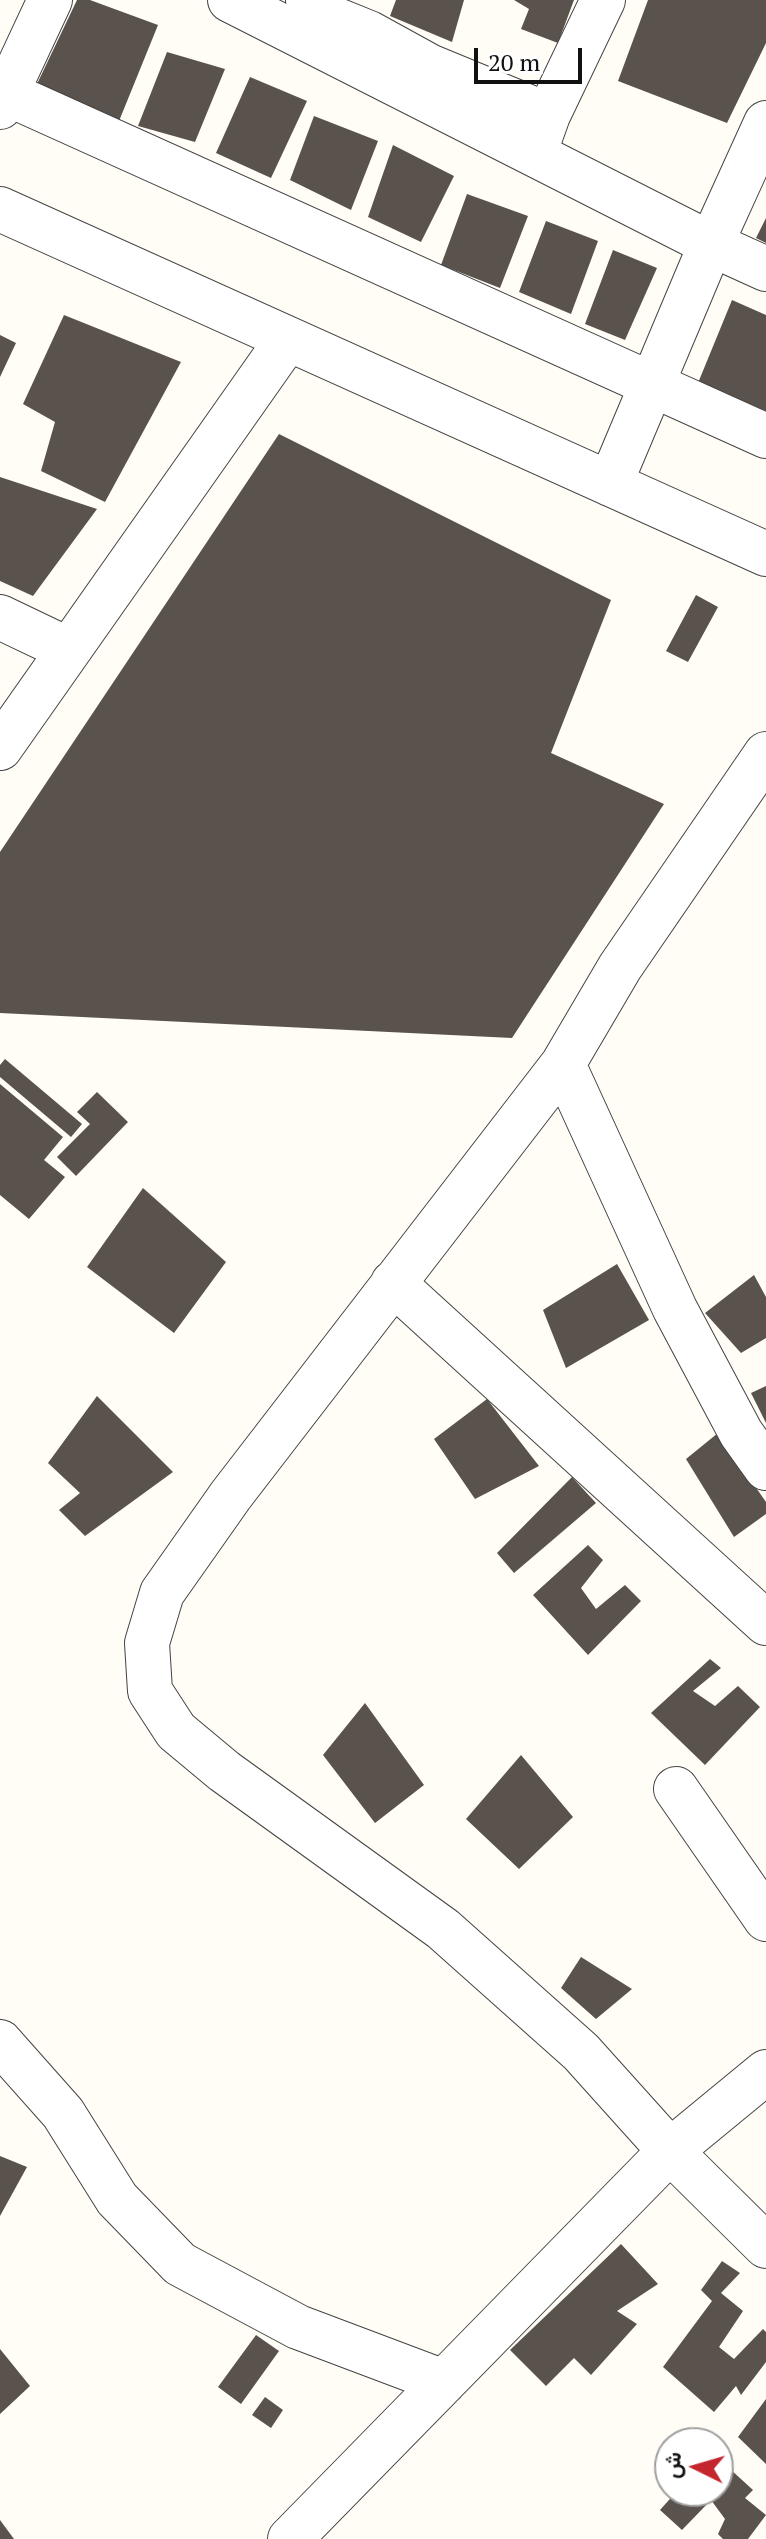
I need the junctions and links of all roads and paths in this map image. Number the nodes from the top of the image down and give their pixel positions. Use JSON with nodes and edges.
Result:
{"nodes":[{"id":1,"x":50,"y":0,"type":"edge"},
{"id":2,"x":230,"y":0,"type":"edge"},
{"id":3,"x":603,"y":0,"type":"edge"},
{"id":4,"x":315,"y":12,"type":"edge"},
{"id":5,"x":3,"y":100,"type":"edge"},
{"id":6,"x":766,"y":123,"type":"edge"},
{"id":7,"x":541,"y":134,"type":"junction"},
{"id":8,"x":0,"y":209,"type":"edge"},
{"id":9,"x":711,"y":244,"type":"junction"},
{"id":10,"x":766,"y":269,"type":"edge"},
{"id":11,"x":287,"y":340,"type":"junction"},
{"id":12,"x":651,"y":385,"type":"junction"},
{"id":13,"x":766,"y":436,"type":"edge"},
{"id":14,"x":610,"y":484,"type":"junction"},
{"id":15,"x":766,"y":554,"type":"edge"},
{"id":16,"x":0,"y":617,"type":"edge"},
{"id":17,"x":69,"y":650,"type":"junction"},
{"id":18,"x":0,"y":748,"type":"edge"},
{"id":19,"x":766,"y":754,"type":"edge"},
{"id":20,"x":563,"y":1064,"type":"junction"},
{"id":21,"x":393,"y":1283,"type":"junction"},
{"id":22,"x":766,"y":1468,"type":"edge"},
{"id":23,"x":766,"y":1623,"type":"edge"},
{"id":24,"x":676,"y":1789,"type":"dead end"},
{"id":25,"x":766,"y":1919,"type":"edge"},
{"id":26,"x":0,"y":2042,"type":"edge"},
{"id":27,"x":766,"y":2072,"type":"edge"},
{"id":28,"x":670,"y":2151,"type":"junction"},
{"id":29,"x":766,"y":2246,"type":"edge"},
{"id":30,"x":444,"y":2382,"type":"junction"},
{"id":31,"x":290,"y":2539,"type":"edge"}],
"edges":[{"from":1,"to":5,"type":"street"},
{"from":2,"to":4,"type":"street"},
{"from":3,"to":7,"type":"street"},
{"from":4,"to":7,"type":"street"},
{"from":5,"to":12,"type":"street"},
{"from":6,"to":9,"type":"street"},
{"from":7,"to":9,"type":"street"},
{"from":8,"to":11,"type":"street"},
{"from":9,"to":10,"type":"street"},
{"from":9,"to":12,"type":"street"},
{"from":11,"to":14,"type":"street"},
{"from":11,"to":17,"type":"street"},
{"from":12,"to":13,"type":"street"},
{"from":12,"to":14,"type":"street"},
{"from":14,"to":15,"type":"street"},
{"from":16,"to":17,"type":"street"},
{"from":17,"to":18,"type":"street"},
{"from":19,"to":20,"type":"street"},
{"from":20,"to":21,"type":"street"},
{"from":20,"to":22,"type":"street"},
{"from":21,"to":23,"type":"street"},
{"from":21,"to":28,"type":"street"},
{"from":24,"to":25,"type":"street"},
{"from":26,"to":30,"type":"street"},
{"from":27,"to":28,"type":"street"},
{"from":28,"to":29,"type":"street"},
{"from":28,"to":30,"type":"street"},
{"from":30,"to":31,"type":"street"}]}
